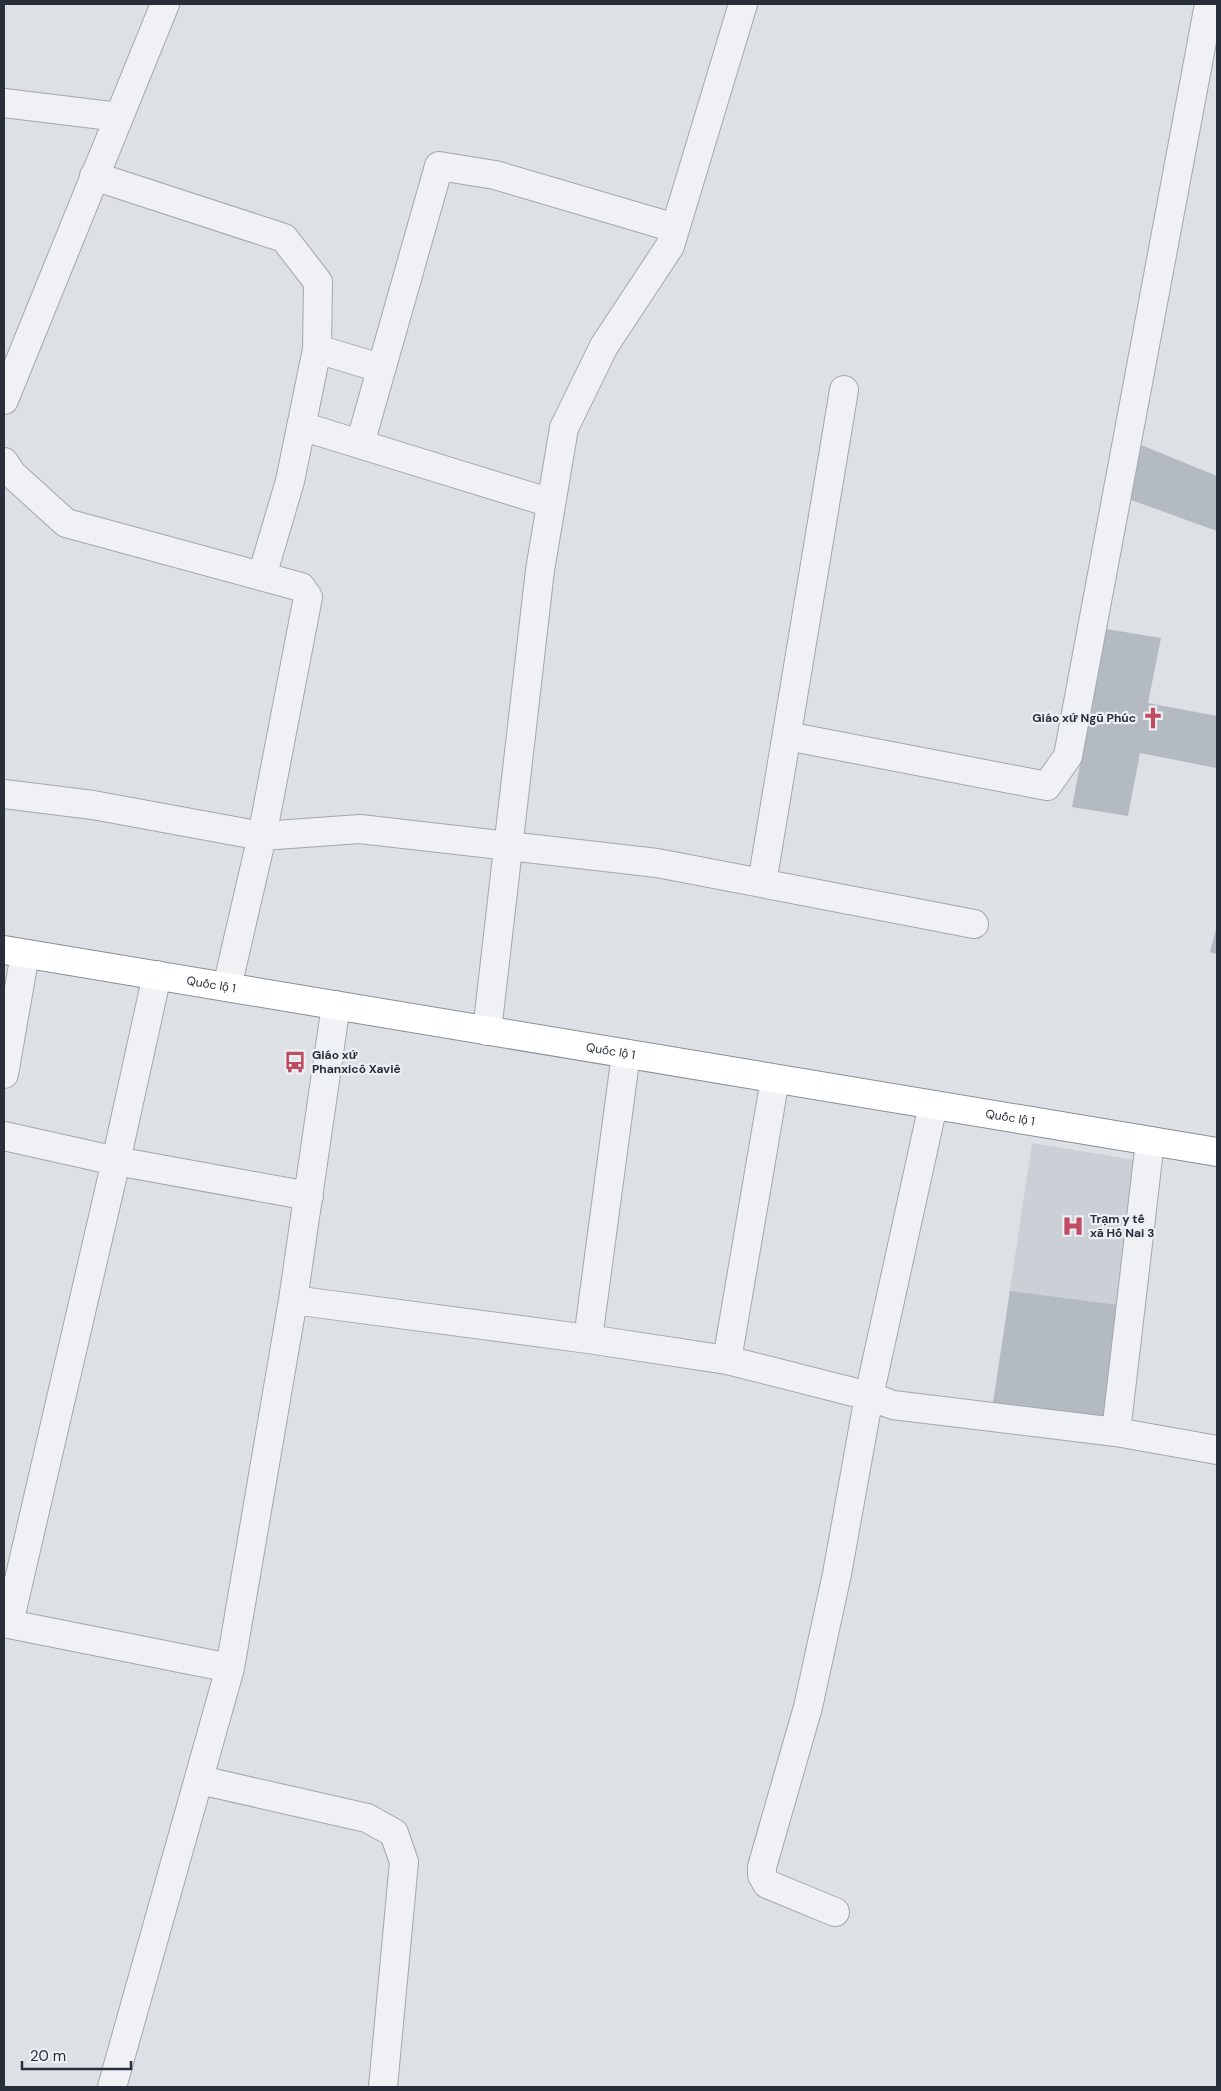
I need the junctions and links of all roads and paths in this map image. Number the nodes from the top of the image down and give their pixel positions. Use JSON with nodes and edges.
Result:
{"nodes":[{"id":1,"x":165,"y":4,"type":"edge"},
{"id":2,"x":743,"y":4,"type":"edge"},
{"id":3,"x":1209,"y":4,"type":"edge"},
{"id":4,"x":4,"y":102,"type":"edge"},
{"id":5,"x":119,"y":117,"type":"junction"},
{"id":6,"x":94,"y":176,"type":"junction"},
{"id":7,"x":675,"y":228,"type":"junction"},
{"id":8,"x":317,"y":349,"type":"junction"},
{"id":9,"x":380,"y":368,"type":"junction"},
{"id":10,"x":844,"y":390,"type":"dead end"},
{"id":11,"x":4,"y":400,"type":"edge"},
{"id":12,"x":301,"y":426,"type":"junction"},
{"id":13,"x":360,"y":444,"type":"junction"},
{"id":14,"x":4,"y":462,"type":"edge"},
{"id":15,"x":551,"y":503,"type":"junction"},
{"id":16,"x":262,"y":576,"type":"junction"},
{"id":17,"x":787,"y":736,"type":"junction"},
{"id":18,"x":4,"y":794,"type":"edge"},
{"id":19,"x":262,"y":836,"type":"junction"},
{"id":20,"x":508,"y":846,"type":"junction"},
{"id":21,"x":762,"y":883,"type":"junction"},
{"id":22,"x":974,"y":924,"type":"dead end"},
{"id":23,"x":14,"y":952,"type":"edge"},
{"id":24,"x":157,"y":975,"type":"junction"},
{"id":25,"x":227,"y":987,"type":"junction"},
{"id":26,"x":336,"y":1005,"type":"junction"},
{"id":27,"x":487,"y":1031,"type":"junction"},
{"id":28,"x":626,"y":1054,"type":"junction"},
{"id":29,"x":4,"y":1074,"type":"edge"},
{"id":30,"x":776,"y":1079,"type":"junction"},
{"id":31,"x":933,"y":1105,"type":"junction"},
{"id":32,"x":4,"y":1136,"type":"edge"},
{"id":33,"x":1150,"y":1141,"type":"junction"},
{"id":34,"x":1217,"y":1152,"type":"edge"},
{"id":35,"x":116,"y":1161,"type":"junction"},
{"id":36,"x":308,"y":1196,"type":"junction"},
{"id":37,"x":293,"y":1300,"type":"junction"},
{"id":38,"x":588,"y":1339,"type":"junction"},
{"id":39,"x":727,"y":1360,"type":"junction"},
{"id":40,"x":870,"y":1396,"type":"junction"},
{"id":41,"x":1116,"y":1432,"type":"junction"},
{"id":42,"x":1217,"y":1450,"type":"edge"},
{"id":43,"x":6,"y":1623,"type":"edge"},
{"id":44,"x":230,"y":1668,"type":"junction"},
{"id":45,"x":200,"y":1780,"type":"junction"},
{"id":46,"x":835,"y":1912,"type":"dead end"},
{"id":47,"x":112,"y":2087,"type":"edge"},
{"id":48,"x":383,"y":2087,"type":"edge"}],
"edges":[{"from":1,"to":5,"type":"street"},
{"from":2,"to":7,"type":"street"},
{"from":3,"to":17,"type":"street"},
{"from":4,"to":5,"type":"street"},
{"from":5,"to":6,"type":"street"},
{"from":6,"to":8,"type":"street"},
{"from":6,"to":11,"type":"street"},
{"from":7,"to":9,"type":"street"},
{"from":7,"to":15,"type":"street"},
{"from":8,"to":9,"type":"street"},
{"from":8,"to":12,"type":"street"},
{"from":9,"to":13,"type":"street"},
{"from":10,"to":17,"type":"street"},
{"from":12,"to":13,"type":"street"},
{"from":12,"to":16,"type":"street"},
{"from":13,"to":15,"type":"street"},
{"from":14,"to":16,"type":"street"},
{"from":15,"to":20,"type":"street"},
{"from":16,"to":19,"type":"street"},
{"from":17,"to":21,"type":"street"},
{"from":18,"to":19,"type":"street"},
{"from":19,"to":20,"type":"street"},
{"from":19,"to":25,"type":"street"},
{"from":20,"to":21,"type":"street"},
{"from":20,"to":27,"type":"street"},
{"from":21,"to":22,"type":"street"},
{"from":23,"to":24,"type":"highway","name":"Quốc lộ 1"},
{"from":23,"to":29,"type":"street"},
{"from":24,"to":25,"type":"highway","name":"Quốc lộ 1"},
{"from":24,"to":35,"type":"street"},
{"from":25,"to":26,"type":"highway","name":"Quốc lộ 1"},
{"from":26,"to":27,"type":"highway","name":"Quốc lộ 1"},
{"from":26,"to":36,"type":"street"},
{"from":27,"to":28,"type":"highway","name":"Quốc lộ 1"},
{"from":28,"to":30,"type":"highway","name":"Quốc lộ 1"},
{"from":28,"to":38,"type":"street"},
{"from":30,"to":31,"type":"highway","name":"Quốc lộ 1"},
{"from":30,"to":39,"type":"street"},
{"from":31,"to":33,"type":"highway","name":"Quốc lộ 1"},
{"from":31,"to":40,"type":"street"},
{"from":32,"to":35,"type":"street"},
{"from":33,"to":34,"type":"highway","name":"Quốc lộ 1"},
{"from":33,"to":41,"type":"street"},
{"from":35,"to":36,"type":"street"},
{"from":35,"to":43,"type":"street"},
{"from":36,"to":37,"type":"street"},
{"from":37,"to":38,"type":"street"},
{"from":37,"to":44,"type":"street"},
{"from":38,"to":39,"type":"street"},
{"from":39,"to":40,"type":"street"},
{"from":40,"to":41,"type":"street"},
{"from":40,"to":46,"type":"street"},
{"from":41,"to":42,"type":"street"},
{"from":43,"to":44,"type":"street"},
{"from":44,"to":45,"type":"street"},
{"from":45,"to":47,"type":"street"},
{"from":45,"to":48,"type":"street"}]}
